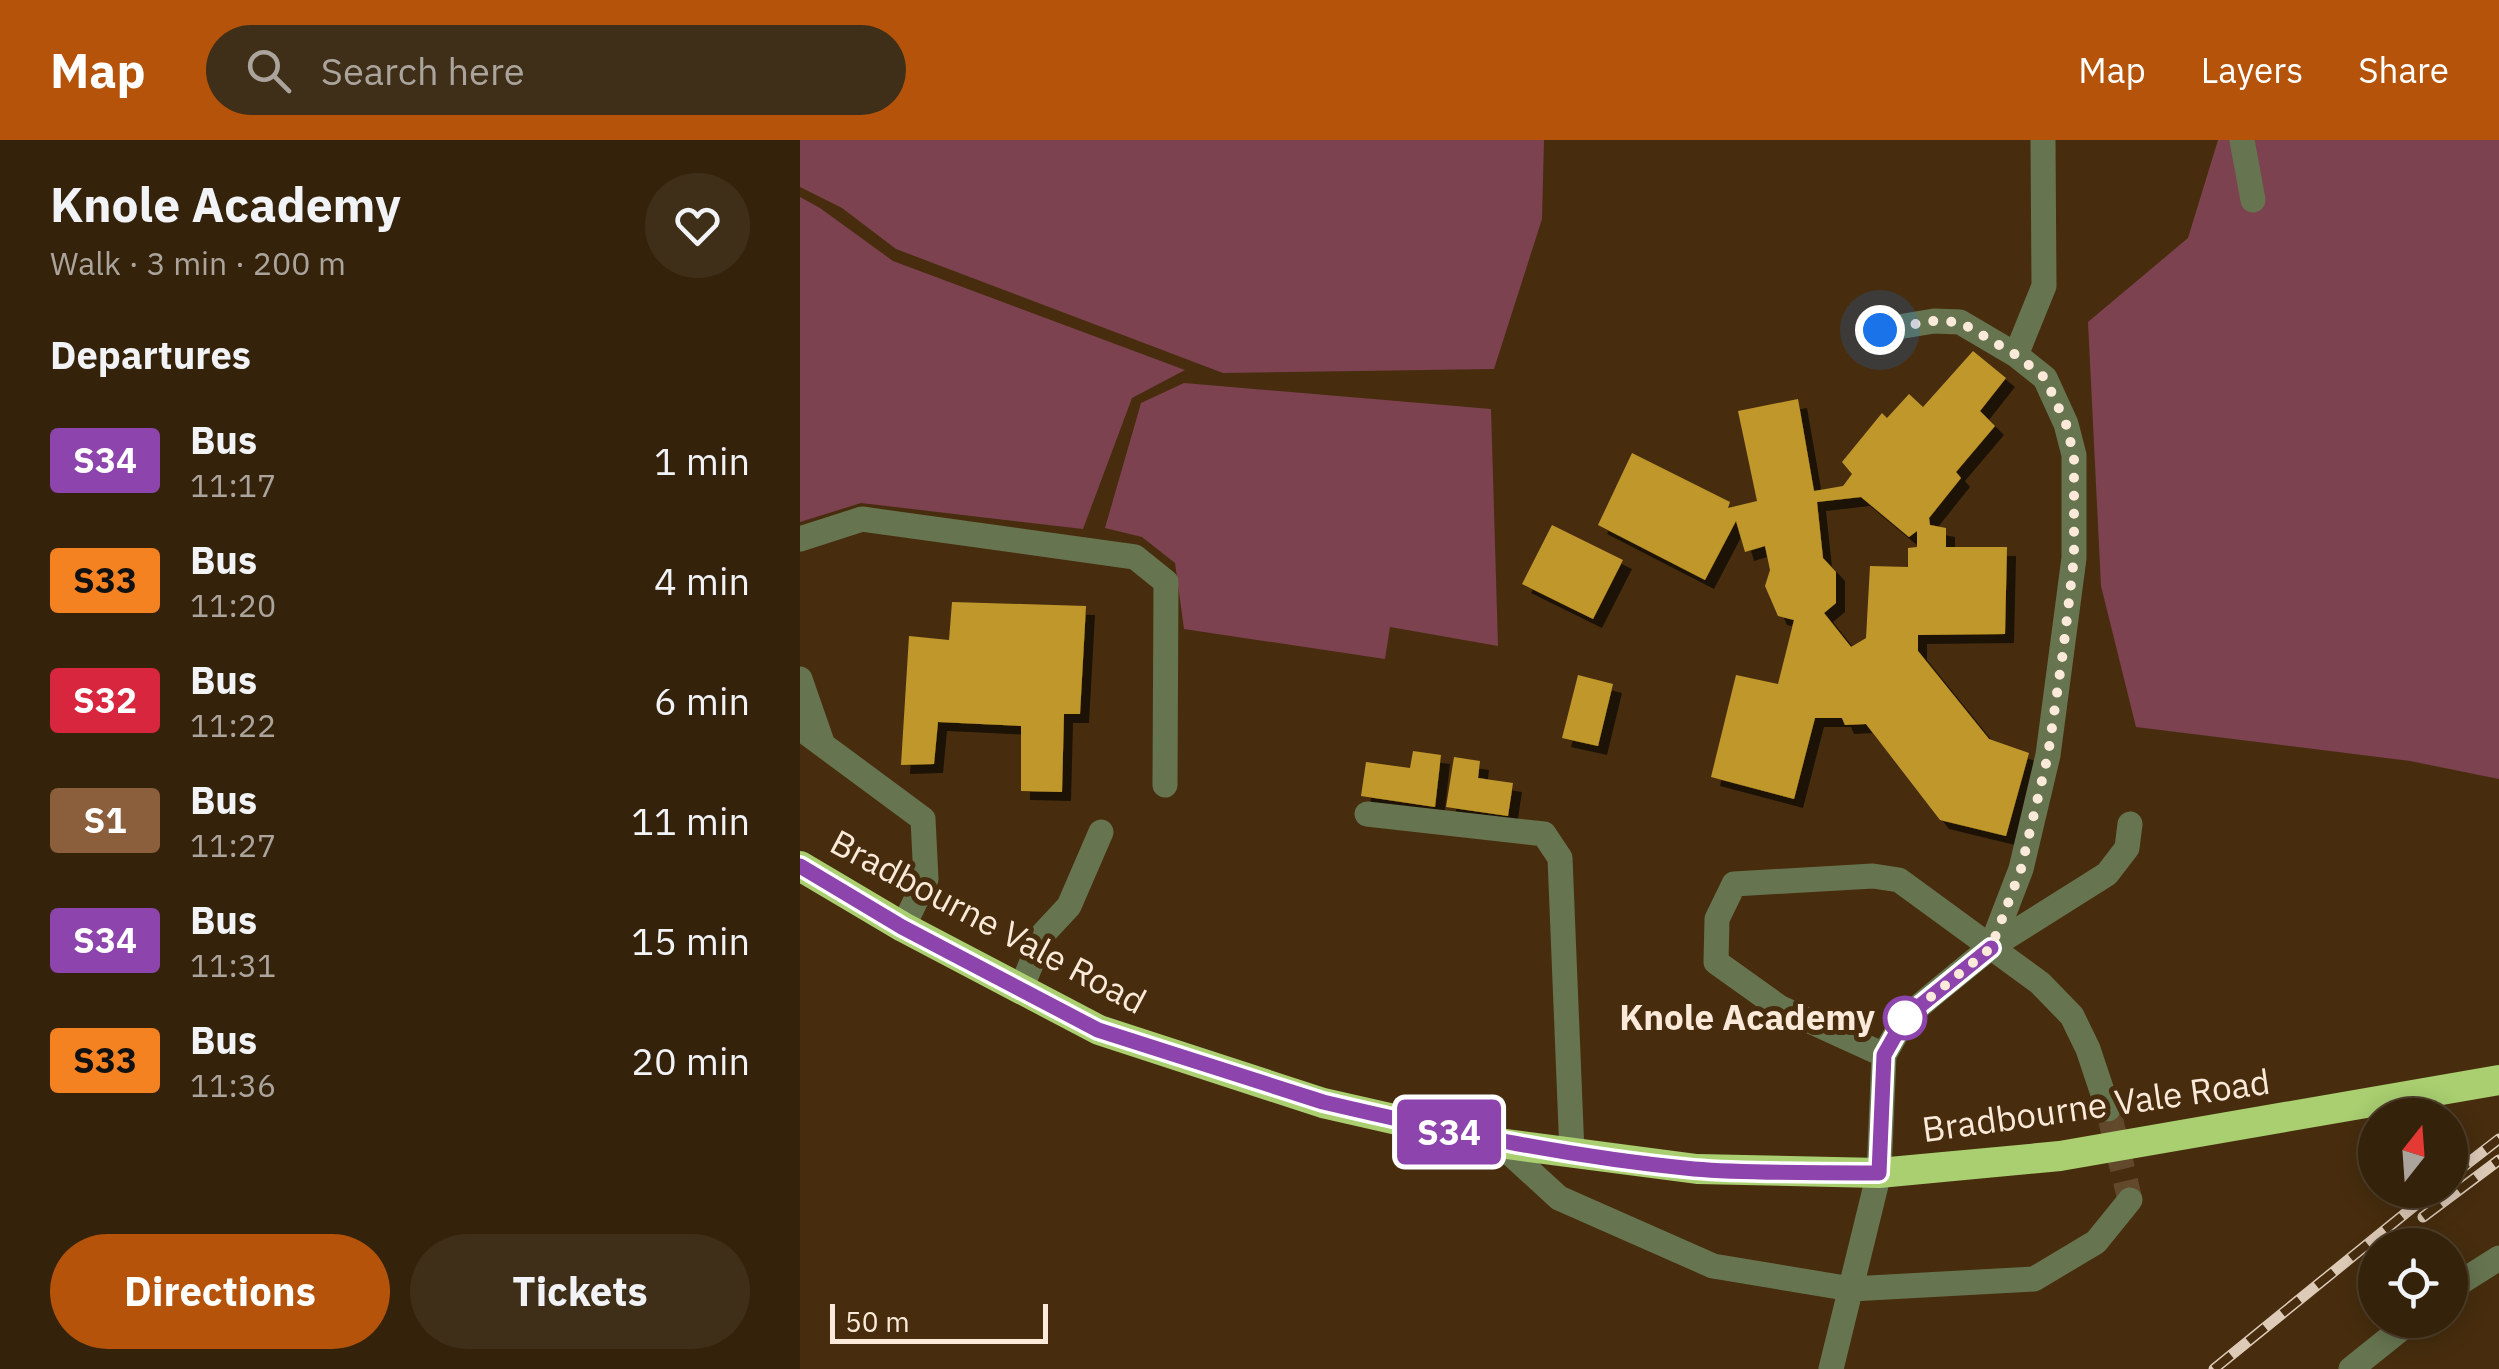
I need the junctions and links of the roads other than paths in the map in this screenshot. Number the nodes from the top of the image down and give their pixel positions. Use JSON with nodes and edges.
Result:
{"nodes":[{"id":1,"x":2043,"y":140,"type":"edge"},
{"id":2,"x":2242,"y":140,"type":"edge"},
{"id":3,"x":2254,"y":200,"type":"dead end"},
{"id":4,"x":1880,"y":330,"type":"dead end"},
{"id":5,"x":2016,"y":355,"type":"junction"},
{"id":6,"x":800,"y":539,"type":"edge"},
{"id":7,"x":800,"y":679,"type":"edge"},
{"id":8,"x":800,"y":728,"type":"edge"},
{"id":9,"x":822,"y":745,"type":"junction"},
{"id":10,"x":1165,"y":786,"type":"dead end"},
{"id":11,"x":1367,"y":814,"type":"dead end"},
{"id":12,"x":2130,"y":824,"type":"dead end"},
{"id":13,"x":1100,"y":832,"type":"dead end"},
{"id":14,"x":800,"y":866,"type":"edge"},
{"id":15,"x":902,"y":927,"type":"junction"},
{"id":16,"x":1991,"y":948,"type":"junction"},
{"id":17,"x":1021,"y":990,"type":"junction"},
{"id":18,"x":1884,"y":1055,"type":"junction"},
{"id":19,"x":2499,"y":1080,"type":"edge"},
{"id":20,"x":2108,"y":1109,"type":"tunnel mouth"},
{"id":21,"x":1499,"y":1143,"type":"junction"},
{"id":22,"x":1572,"y":1153,"type":"junction"},
{"id":23,"x":1879,"y":1173,"type":"junction"},
{"id":24,"x":2130,"y":1200,"type":"dead end"},
{"id":25,"x":2499,"y":1258,"type":"edge"},
{"id":26,"x":2468,"y":1278,"type":"edge"},
{"id":27,"x":1851,"y":1289,"type":"junction"},
{"id":28,"x":2390,"y":1338,"type":"edge"},
{"id":29,"x":1831,"y":1369,"type":"edge"},
{"id":30,"x":2352,"y":1369,"type":"edge"}],
"edges":[{"from":1,"to":5,"type":"street"},
{"from":2,"to":3,"type":"street"},
{"from":4,"to":5,"type":"street"},
{"from":5,"to":16,"type":"street"},
{"from":6,"to":10,"type":"street"},
{"from":7,"to":9,"type":"street"},
{"from":8,"to":9,"type":"street"},
{"from":9,"to":15,"type":"street"},
{"from":11,"to":22,"type":"street"},
{"from":12,"to":16,"type":"street"},
{"from":13,"to":17,"type":"street"},
{"from":14,"to":15,"type":"highway","name":"Bradbourne Vale Road"},
{"from":15,"to":17,"type":"highway","name":"Bradbourne Vale Road"},
{"from":16,"to":18,"type":"street"},
{"from":16,"to":18,"type":"street"},
{"from":16,"to":20,"type":"street"},
{"from":17,"to":21,"type":"highway","name":"Bradbourne Vale Road"},
{"from":18,"to":23,"type":"street"},
{"from":19,"to":23,"type":"highway","name":"Bradbourne Vale Road"},
{"from":21,"to":22,"type":"highway","name":"Bradbourne Vale Road"},
{"from":21,"to":27,"type":"street"},
{"from":22,"to":23,"type":"highway","name":"Bradbourne Vale Road"},
{"from":23,"to":27,"type":"street"},
{"from":24,"to":27,"type":"street"},
{"from":25,"to":26,"type":"street"},
{"from":27,"to":29,"type":"street"},
{"from":28,"to":30,"type":"street"}]}
